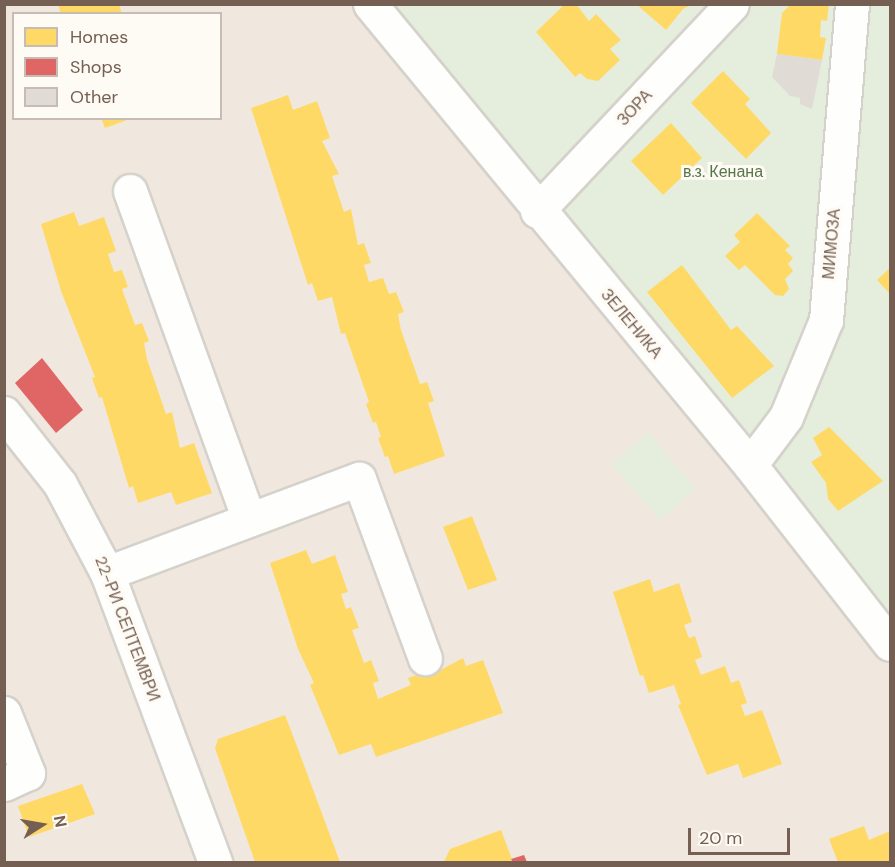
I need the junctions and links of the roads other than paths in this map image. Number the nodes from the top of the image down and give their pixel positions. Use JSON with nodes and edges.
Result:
{"nodes":[{"id":1,"x":370,"y":4,"type":"edge"},
{"id":2,"x":732,"y":4,"type":"edge"},
{"id":3,"x":852,"y":4,"type":"edge"},
{"id":4,"x":130,"y":191,"type":"dead end"},
{"id":5,"x":537,"y":211,"type":"junction"},
{"id":6,"x":4,"y":413,"type":"edge"},
{"id":7,"x":750,"y":465,"type":"junction"},
{"id":8,"x":249,"y":519,"type":"junction"},
{"id":9,"x":107,"y":573,"type":"junction"},
{"id":10,"x":891,"y":644,"type":"edge"},
{"id":11,"x":425,"y":658,"type":"dead end"},
{"id":12,"x":4,"y":713,"type":"edge"},
{"id":13,"x":4,"y":784,"type":"edge"},
{"id":14,"x":215,"y":862,"type":"edge"}],
"edges":[{"from":1,"to":5,"type":"street","name":"ЗЕЛЕНИКА"},
{"from":2,"to":5,"type":"street","name":"ЗОРА"},
{"from":3,"to":7,"type":"street","name":"МИМОЗА"},
{"from":4,"to":8,"type":"street"},
{"from":5,"to":7,"type":"street","name":"ЗЕЛЕНИКА"},
{"from":6,"to":9,"type":"street","name":"22-РИ СЕПТЕМВРИ"},
{"from":7,"to":10,"type":"street","name":"ЗЕЛЕНИКА"},
{"from":8,"to":9,"type":"street"},
{"from":8,"to":11,"type":"street"},
{"from":9,"to":14,"type":"street","name":"22-РИ СЕПТЕМВРИ"},
{"from":12,"to":13,"type":"street"}]}
